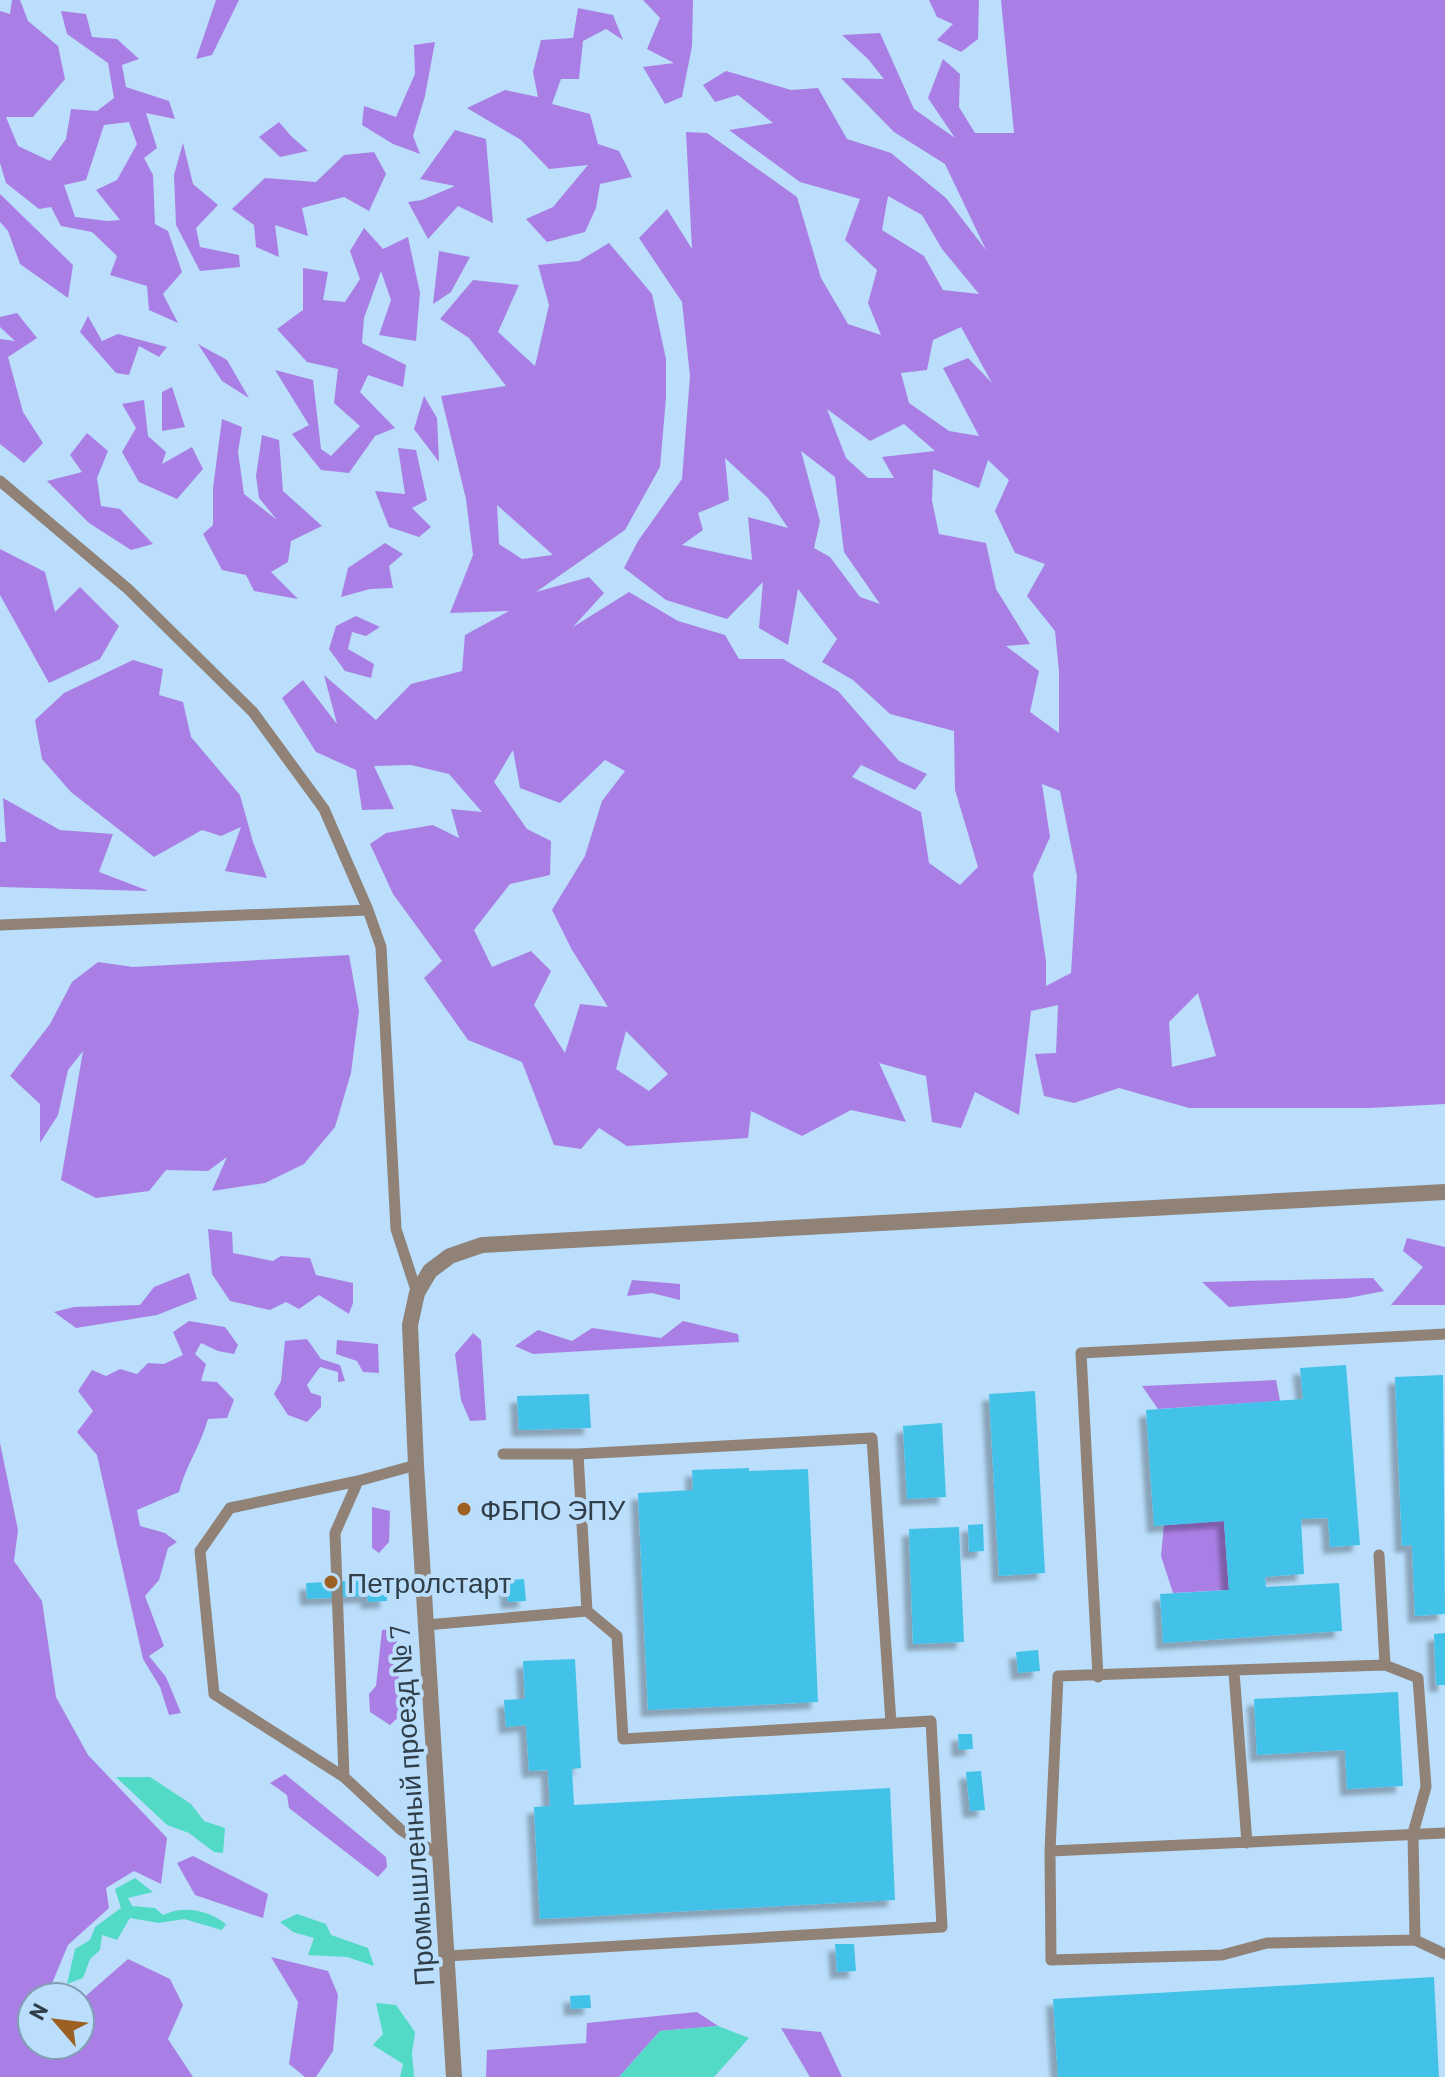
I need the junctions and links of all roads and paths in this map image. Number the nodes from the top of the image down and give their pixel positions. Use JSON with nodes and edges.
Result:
{"nodes":[{"id":1,"x":0,"y":481,"type":"edge"},
{"id":2,"x":368,"y":910,"type":"junction"},
{"id":3,"x":0,"y":925,"type":"edge"},
{"id":4,"x":1445,"y":1192,"type":"edge"},
{"id":5,"x":417,"y":1293,"type":"junction"},
{"id":6,"x":1445,"y":1334,"type":"edge"},
{"id":7,"x":503,"y":1454,"type":"dead end"},
{"id":8,"x":578,"y":1454,"type":"junction"},
{"id":9,"x":416,"y":1465,"type":"junction"},
{"id":10,"x":358,"y":1481,"type":"junction"},
{"id":11,"x":1379,"y":1555,"type":"dead end"},
{"id":12,"x":587,"y":1611,"type":"junction"},
{"id":13,"x":426,"y":1625,"type":"junction"},
{"id":14,"x":1385,"y":1665,"type":"junction"},
{"id":15,"x":1234,"y":1672,"type":"junction"},
{"id":16,"x":1098,"y":1677,"type":"junction"},
{"id":17,"x":891,"y":1723,"type":"junction"},
{"id":18,"x":344,"y":1777,"type":"junction"},
{"id":19,"x":1413,"y":1833,"type":"junction"},
{"id":20,"x":1445,"y":1833,"type":"edge"},
{"id":21,"x":1247,"y":1843,"type":"junction"},
{"id":22,"x":1050,"y":1851,"type":"junction"},
{"id":23,"x":439,"y":1855,"type":"junction"},
{"id":24,"x":1415,"y":1940,"type":"junction"},
{"id":25,"x":1445,"y":1954,"type":"edge"},
{"id":26,"x":447,"y":1956,"type":"junction"},
{"id":27,"x":454,"y":2077,"type":"edge"}],
"edges":[{"from":1,"to":2,"type":"lane"},
{"from":2,"to":3,"type":"lane"},
{"from":2,"to":5,"type":"lane"},
{"from":4,"to":5,"type":"street"},
{"from":5,"to":9,"type":"street","name":"Промышленный проезд № 7"},
{"from":6,"to":16,"type":"lane"},
{"from":7,"to":8,"type":"lane"},
{"from":8,"to":12,"type":"lane"},
{"from":8,"to":17,"type":"lane"},
{"from":9,"to":10,"type":"lane"},
{"from":9,"to":13,"type":"street","name":"Промышленный проезд № 7"},
{"from":10,"to":18,"type":"lane"},
{"from":10,"to":18,"type":"lane"},
{"from":11,"to":14,"type":"lane"},
{"from":12,"to":13,"type":"lane"},
{"from":12,"to":17,"type":"lane"},
{"from":13,"to":23,"type":"street","name":"Промышленный проезд № 7"},
{"from":14,"to":15,"type":"lane"},
{"from":14,"to":19,"type":"lane"},
{"from":15,"to":16,"type":"lane"},
{"from":15,"to":21,"type":"lane"},
{"from":16,"to":22,"type":"lane"},
{"from":17,"to":26,"type":"lane"},
{"from":18,"to":23,"type":"lane"},
{"from":19,"to":20,"type":"lane"},
{"from":19,"to":21,"type":"lane"},
{"from":19,"to":24,"type":"lane"},
{"from":21,"to":22,"type":"lane"},
{"from":22,"to":24,"type":"lane"},
{"from":23,"to":26,"type":"street","name":"Промышленный проезд № 7"},
{"from":24,"to":25,"type":"lane"},
{"from":26,"to":27,"type":"street","name":"Промышленный проезд № 7"}]}
